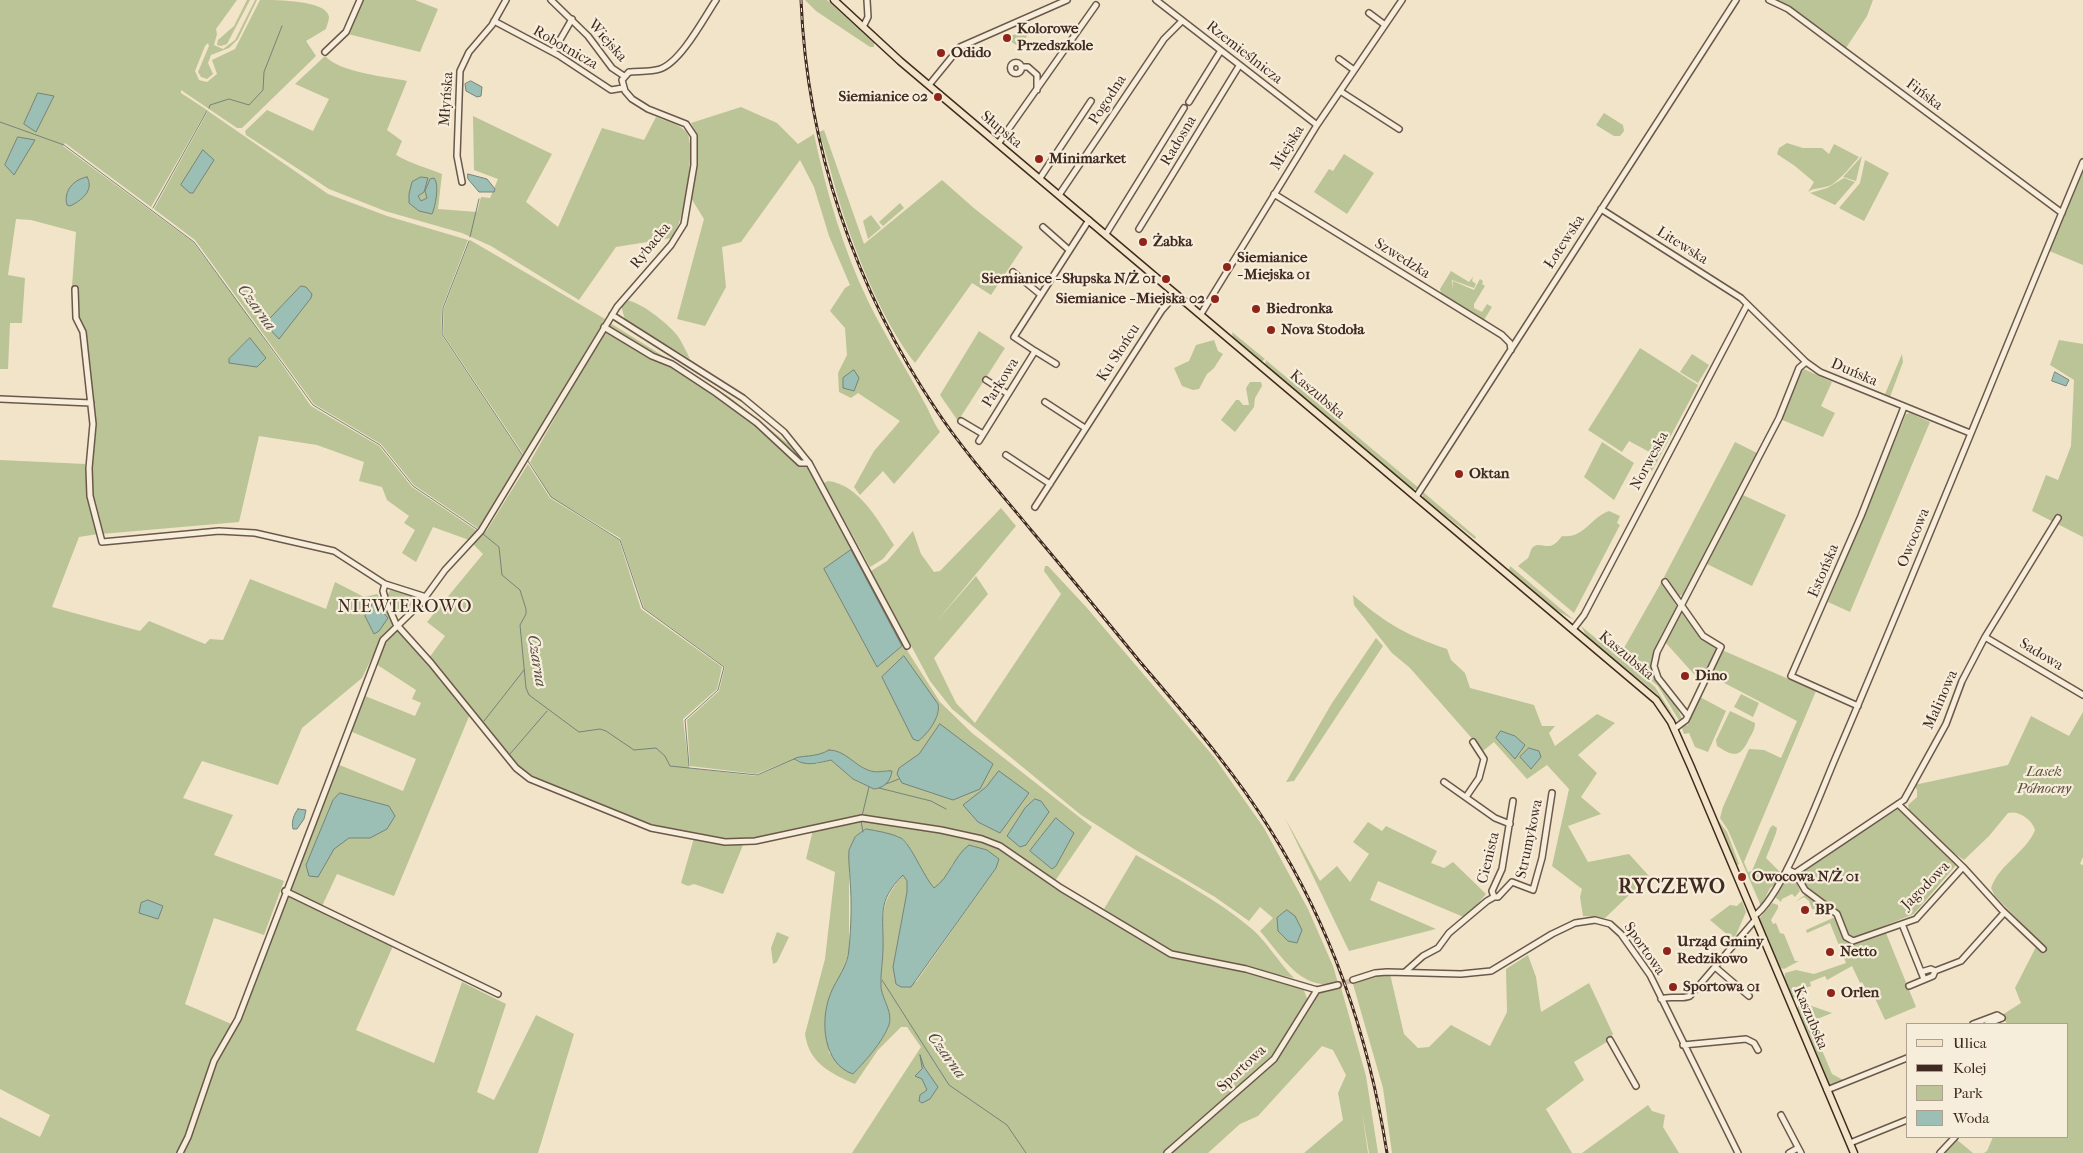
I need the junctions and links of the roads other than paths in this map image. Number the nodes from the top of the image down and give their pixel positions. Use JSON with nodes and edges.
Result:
{"nodes":[{"id":1,"x":360,"y":0,"type":"edge"},
{"id":2,"x":506,"y":0,"type":"edge"},
{"id":3,"x":551,"y":0,"type":"edge"},
{"id":4,"x":716,"y":0,"type":"edge"},
{"id":5,"x":834,"y":0,"type":"edge"},
{"id":6,"x":867,"y":0,"type":"edge"},
{"id":7,"x":1067,"y":0,"type":"edge"},
{"id":8,"x":1156,"y":0,"type":"edge"},
{"id":9,"x":1402,"y":0,"type":"edge"},
{"id":10,"x":1736,"y":0,"type":"edge"},
{"id":11,"x":1769,"y":0,"type":"edge"},
{"id":12,"x":1096,"y":5,"type":"dead end"},
{"id":13,"x":1369,"y":14,"type":"dead end"},
{"id":14,"x":572,"y":19,"type":"junction"},
{"id":15,"x":1182,"y":21,"type":"junction"},
{"id":16,"x":494,"y":22,"type":"junction"},
{"id":17,"x":1385,"y":25,"type":"junction"},
{"id":18,"x":863,"y":27,"type":"junction"},
{"id":19,"x":325,"y":52,"type":"dead end"},
{"id":20,"x":553,"y":52,"type":"junction"},
{"id":21,"x":1220,"y":52,"type":"junction"},
{"id":22,"x":1338,"y":59,"type":"dead end"},
{"id":23,"x":1240,"y":66,"type":"junction"},
{"id":24,"x":1021,"y":67,"type":"dead end"},
{"id":25,"x":1354,"y":70,"type":"junction"},
{"id":26,"x":624,"y":76,"type":"junction"},
{"id":27,"x":929,"y":86,"type":"junction"},
{"id":28,"x":623,"y":88,"type":"junction"},
{"id":29,"x":1340,"y":90,"type":"junction"},
{"id":30,"x":1037,"y":91,"type":"junction"},
{"id":31,"x":1091,"y":101,"type":"dead end"},
{"id":32,"x":1189,"y":102,"type":"dead end"},
{"id":33,"x":1184,"y":108,"type":"dead end"},
{"id":34,"x":1317,"y":125,"type":"junction"},
{"id":35,"x":1399,"y":129,"type":"dead end"},
{"id":36,"x":998,"y":144,"type":"junction"},
{"id":37,"x":2083,"y":162,"type":"edge"},
{"id":38,"x":1040,"y":178,"type":"junction"},
{"id":39,"x":462,"y":182,"type":"dead end"},
{"id":40,"x":1274,"y":194,"type":"junction"},
{"id":41,"x":1060,"y":195,"type":"junction"},
{"id":42,"x":1600,"y":209,"type":"junction"},
{"id":43,"x":2062,"y":213,"type":"junction"},
{"id":44,"x":1089,"y":220,"type":"junction"},
{"id":45,"x":1043,"y":227,"type":"dead end"},
{"id":46,"x":1140,"y":229,"type":"dead end"},
{"id":47,"x":1106,"y":234,"type":"junction"},
{"id":48,"x":1069,"y":250,"type":"junction"},
{"id":49,"x":1013,"y":272,"type":"dead end"},
{"id":50,"x":75,"y":289,"type":"dead end"},
{"id":51,"x":1176,"y":294,"type":"junction"},
{"id":52,"x":1041,"y":295,"type":"junction"},
{"id":53,"x":1747,"y":305,"type":"junction"},
{"id":54,"x":1201,"y":314,"type":"junction"},
{"id":55,"x":612,"y":315,"type":"junction"},
{"id":56,"x":604,"y":327,"type":"junction"},
{"id":57,"x":1511,"y":350,"type":"junction"},
{"id":58,"x":1035,"y":351,"type":"junction"},
{"id":59,"x":1806,"y":362,"type":"junction"},
{"id":60,"x":1056,"y":364,"type":"dead end"},
{"id":61,"x":986,"y":380,"type":"dead end"},
{"id":62,"x":1008,"y":394,"type":"junction"},
{"id":63,"x":0,"y":399,"type":"edge"},
{"id":64,"x":1045,"y":402,"type":"dead end"},
{"id":65,"x":91,"y":403,"type":"junction"},
{"id":66,"x":1904,"y":407,"type":"junction"},
{"id":67,"x":962,"y":421,"type":"dead end"},
{"id":68,"x":1085,"y":428,"type":"junction"},
{"id":69,"x":1970,"y":433,"type":"junction"},
{"id":70,"x":983,"y":434,"type":"junction"},
{"id":71,"x":979,"y":441,"type":"dead end"},
{"id":72,"x":1006,"y":455,"type":"dead end"},
{"id":73,"x":810,"y":463,"type":"junction"},
{"id":74,"x":1050,"y":484,"type":"junction"},
{"id":75,"x":1416,"y":497,"type":"junction"},
{"id":76,"x":1035,"y":508,"type":"dead end"},
{"id":77,"x":2058,"y":518,"type":"dead end"},
{"id":78,"x":1665,"y":582,"type":"dead end"},
{"id":79,"x":385,"y":584,"type":"junction"},
{"id":80,"x":426,"y":597,"type":"junction"},
{"id":81,"x":1680,"y":606,"type":"junction"},
{"id":82,"x":396,"y":624,"type":"junction"},
{"id":83,"x":1574,"y":628,"type":"junction"},
{"id":84,"x":1985,"y":637,"type":"junction"},
{"id":85,"x":907,"y":646,"type":"dead end"},
{"id":86,"x":2083,"y":695,"type":"edge"},
{"id":87,"x":1858,"y":706,"type":"junction"},
{"id":88,"x":1688,"y":716,"type":"junction"},
{"id":89,"x":1674,"y":729,"type":"junction"},
{"id":90,"x":1474,"y":742,"type":"dead end"},
{"id":91,"x":1444,"y":782,"type":"dead end"},
{"id":92,"x":1552,"y":792,"type":"dead end"},
{"id":93,"x":1466,"y":797,"type":"junction"},
{"id":94,"x":1513,"y":801,"type":"dead end"},
{"id":95,"x":1898,"y":804,"type":"junction"},
{"id":96,"x":1510,"y":824,"type":"junction"},
{"id":97,"x":1963,"y":867,"type":"junction"},
{"id":98,"x":1787,"y":869,"type":"junction"},
{"id":99,"x":1795,"y":873,"type":"junction"},
{"id":100,"x":1533,"y":890,"type":"joint"},
{"id":101,"x":285,"y":891,"type":"junction"},
{"id":102,"x":1494,"y":897,"type":"junction"},
{"id":103,"x":2004,"y":913,"type":"junction"},
{"id":104,"x":1754,"y":918,"type":"junction"},
{"id":105,"x":1902,"y":924,"type":"junction"},
{"id":106,"x":2043,"y":949,"type":"dead end"},
{"id":107,"x":1715,"y":967,"type":"junction"},
{"id":108,"x":1935,"y":971,"type":"junction"},
{"id":109,"x":1406,"y":972,"type":"junction"},
{"id":110,"x":1922,"y":972,"type":"junction"},
{"id":111,"x":1924,"y":979,"type":"junction"},
{"id":112,"x":1353,"y":980,"type":"tunnel mouth"},
{"id":113,"x":1338,"y":985,"type":"tunnel mouth"},
{"id":114,"x":1909,"y":986,"type":"dead end"},
{"id":115,"x":1317,"y":990,"type":"junction"},
{"id":116,"x":498,"y":994,"type":"dead end"},
{"id":117,"x":1750,"y":996,"type":"dead end"},
{"id":118,"x":1661,"y":999,"type":"junction"},
{"id":119,"x":2002,"y":1018,"type":"junction"},
{"id":120,"x":1977,"y":1023,"type":"edge"},
{"id":121,"x":1990,"y":1023,"type":"edge"},
{"id":122,"x":2004,"y":1023,"type":"edge"},
{"id":123,"x":1610,"y":1040,"type":"dead end"},
{"id":124,"x":1683,"y":1045,"type":"junction"},
{"id":125,"x":1758,"y":1050,"type":"dead end"},
{"id":126,"x":1906,"y":1058,"type":"edge"},
{"id":127,"x":1636,"y":1086,"type":"dead end"},
{"id":128,"x":1827,"y":1090,"type":"junction"},
{"id":129,"x":1782,"y":1115,"type":"dead end"},
{"id":130,"x":1906,"y":1120,"type":"edge"},
{"id":131,"x":1954,"y":1138,"type":"edge"},
{"id":132,"x":1850,"y":1143,"type":"junction"},
{"id":133,"x":1799,"y":1151,"type":"edge"},
{"id":134,"x":180,"y":1153,"type":"edge"},
{"id":135,"x":1167,"y":1153,"type":"edge"},
{"id":136,"x":1738,"y":1153,"type":"edge"},
{"id":137,"x":1789,"y":1153,"type":"edge"},
{"id":138,"x":1854,"y":1153,"type":"edge"},
{"id":139,"x":1940,"y":1153,"type":"edge"}],
"edges":[{"from":1,"to":19,"type":"street"},
{"from":2,"to":16,"type":"street","name":"Młyńska"},
{"from":3,"to":14,"type":"street","name":"Wiejska"},
{"from":4,"to":26,"type":"street"},
{"from":5,"to":18,"type":"main road","name":"Słupska"},
{"from":6,"to":18,"type":"street"},
{"from":7,"to":27,"type":"street"},
{"from":8,"to":15,"type":"street","name":"Rzemieślnicza"},
{"from":9,"to":17,"type":"street","name":"Miejska"},
{"from":10,"to":42,"type":"street","name":"Łotewska"},
{"from":11,"to":43,"type":"street","name":"Fińska"},
{"from":12,"to":30,"type":"street"},
{"from":13,"to":17,"type":"street"},
{"from":14,"to":20,"type":"street"},
{"from":14,"to":26,"type":"street","name":"Wiejska"},
{"from":15,"to":21,"type":"street","name":"Rzemieślnicza"},
{"from":15,"to":41,"type":"street","name":"Pogodna"},
{"from":16,"to":20,"type":"street","name":"Robotnicza"},
{"from":16,"to":39,"type":"street","name":"Młyńska"},
{"from":17,"to":25,"type":"street","name":"Miejska"},
{"from":18,"to":27,"type":"main road","name":"Słupska"},
{"from":20,"to":28,"type":"street","name":"Robotnicza"},
{"from":21,"to":23,"type":"street","name":"Rzemieślnicza"},
{"from":21,"to":32,"type":"street"},
{"from":22,"to":25,"type":"street"},
{"from":23,"to":34,"type":"street","name":"Rzemieślnicza"},
{"from":23,"to":46,"type":"street","name":"Radosna"},
{"from":24,"to":30,"type":"street"},
{"from":25,"to":29,"type":"street","name":"Miejska"},
{"from":26,"to":28,"type":"street"},
{"from":27,"to":36,"type":"main road","name":"Słupska"},
{"from":28,"to":55,"type":"street","name":"Rybacka"},
{"from":29,"to":34,"type":"street","name":"Miejska"},
{"from":29,"to":35,"type":"street"},
{"from":30,"to":36,"type":"street"},
{"from":31,"to":38,"type":"street"},
{"from":33,"to":47,"type":"street"},
{"from":34,"to":40,"type":"street","name":"Miejska"},
{"from":36,"to":38,"type":"main road","name":"Słupska"},
{"from":37,"to":43,"type":"street","name":"Owocowa"},
{"from":38,"to":41,"type":"main road","name":"Słupska"},
{"from":40,"to":54,"type":"street","name":"Miejska"},
{"from":40,"to":57,"type":"street","name":"Szwedzka"},
{"from":41,"to":44,"type":"main road","name":"Słupska"},
{"from":42,"to":53,"type":"street","name":"Litewska"},
{"from":42,"to":57,"type":"street","name":"Łotewska"},
{"from":43,"to":69,"type":"street","name":"Owocowa"},
{"from":44,"to":47,"type":"main road","name":"Słupska"},
{"from":44,"to":48,"type":"street","name":"Parkowa"},
{"from":45,"to":48,"type":"street"},
{"from":47,"to":51,"type":"main road","name":"Słupska"},
{"from":48,"to":52,"type":"street","name":"Parkowa"},
{"from":49,"to":52,"type":"street"},
{"from":50,"to":65,"type":"street"},
{"from":51,"to":54,"type":"main road","name":"Słupska"},
{"from":51,"to":68,"type":"street","name":"Ku Słońcu"},
{"from":52,"to":58,"type":"street","name":"Parkowa"},
{"from":53,"to":59,"type":"street","name":"Duńska"},
{"from":53,"to":83,"type":"street","name":"Norweska"},
{"from":54,"to":75,"type":"main road","name":"Kaszubska"},
{"from":55,"to":56,"type":"street"},
{"from":55,"to":73,"type":"street"},
{"from":56,"to":73,"type":"street"},
{"from":56,"to":80,"type":"street"},
{"from":57,"to":75,"type":"street","name":"Łotewska"},
{"from":58,"to":60,"type":"street"},
{"from":58,"to":62,"type":"street","name":"Parkowa"},
{"from":59,"to":66,"type":"street","name":"Duńska"},
{"from":59,"to":81,"type":"street"},
{"from":61,"to":62,"type":"street"},
{"from":62,"to":70,"type":"street","name":"Parkowa"},
{"from":63,"to":65,"type":"street"},
{"from":64,"to":68,"type":"street"},
{"from":65,"to":79,"type":"street"},
{"from":66,"to":69,"type":"street","name":"Duńska"},
{"from":66,"to":87,"type":"street","name":"Estońska"},
{"from":67,"to":70,"type":"street"},
{"from":68,"to":74,"type":"street","name":"Ku Słońcu"},
{"from":69,"to":87,"type":"street","name":"Owocowa"},
{"from":70,"to":71,"type":"street","name":"Parkowa"},
{"from":72,"to":74,"type":"street"},
{"from":73,"to":85,"type":"street"},
{"from":74,"to":76,"type":"street","name":"Ku Słońcu"},
{"from":75,"to":83,"type":"main road","name":"Kaszubska"},
{"from":77,"to":84,"type":"street","name":"Malinowa"},
{"from":78,"to":81,"type":"street"},
{"from":79,"to":80,"type":"street"},
{"from":79,"to":82,"type":"street"},
{"from":80,"to":82,"type":"street"},
{"from":81,"to":88,"type":"street"},
{"from":81,"to":88,"type":"street"},
{"from":82,"to":101,"type":"street"},
{"from":82,"to":115,"type":"street"},
{"from":83,"to":89,"type":"main road","name":"Kaszubska"},
{"from":84,"to":86,"type":"street","name":"Sadowa"},
{"from":84,"to":95,"type":"street","name":"Malinowa"},
{"from":87,"to":98,"type":"street","name":"Owocowa"},
{"from":88,"to":89,"type":"street"},
{"from":89,"to":104,"type":"main road","name":"Kaszubska"},
{"from":90,"to":93,"type":"street"},
{"from":91,"to":93,"type":"street","name":"Cienista"},
{"from":92,"to":100,"type":"street","name":"Strumykowa"},
{"from":93,"to":96,"type":"street","name":"Cienista"},
{"from":94,"to":96,"type":"street","name":"Cienista"},
{"from":95,"to":97,"type":"street"},
{"from":95,"to":99,"type":"street","name":"Malinowa"},
{"from":96,"to":102,"type":"street","name":"Cienista"},
{"from":97,"to":103,"type":"street"},
{"from":97,"to":105,"type":"street","name":"Jagodowa"},
{"from":98,"to":99,"type":"street"},
{"from":98,"to":104,"type":"street","name":"Owocowa"},
{"from":99,"to":105,"type":"street","name":"Jagodowa"},
{"from":100,"to":102,"type":"street","name":"Cienista"},
{"from":101,"to":116,"type":"street"},
{"from":101,"to":134,"type":"street"},
{"from":102,"to":109,"type":"street","name":"Cienista"},
{"from":103,"to":106,"type":"street"},
{"from":103,"to":108,"type":"street"},
{"from":104,"to":107,"type":"street","name":"Owocowa"},
{"from":104,"to":128,"type":"main road","name":"Kaszubska"},
{"from":105,"to":110,"type":"street"},
{"from":107,"to":117,"type":"street"},
{"from":107,"to":118,"type":"street","name":"Owocowa"},
{"from":108,"to":110,"type":"street"},
{"from":108,"to":111,"type":"street"},
{"from":109,"to":112,"type":"street","name":"Sportowa"},
{"from":109,"to":118,"type":"street","name":"Sportowa"},
{"from":110,"to":111,"type":"street"},
{"from":111,"to":114,"type":"street"},
{"from":113,"to":115,"type":"street"},
{"from":115,"to":135,"type":"street","name":"Sportowa"},
{"from":118,"to":124,"type":"street","name":"Sportowa"},
{"from":119,"to":120,"type":"street"},
{"from":119,"to":121,"type":"street"},
{"from":119,"to":122,"type":"street"},
{"from":123,"to":127,"type":"street"},
{"from":124,"to":125,"type":"street"},
{"from":124,"to":136,"type":"street","name":"Sportowa"},
{"from":126,"to":128,"type":"street"},
{"from":128,"to":132,"type":"main road","name":"Kaszubska"},
{"from":129,"to":133,"type":"street"},
{"from":130,"to":132,"type":"street"},
{"from":131,"to":139,"type":"street"},
{"from":132,"to":138,"type":"main road","name":"Kaszubska"},
{"from":133,"to":137,"type":"street"}]}
